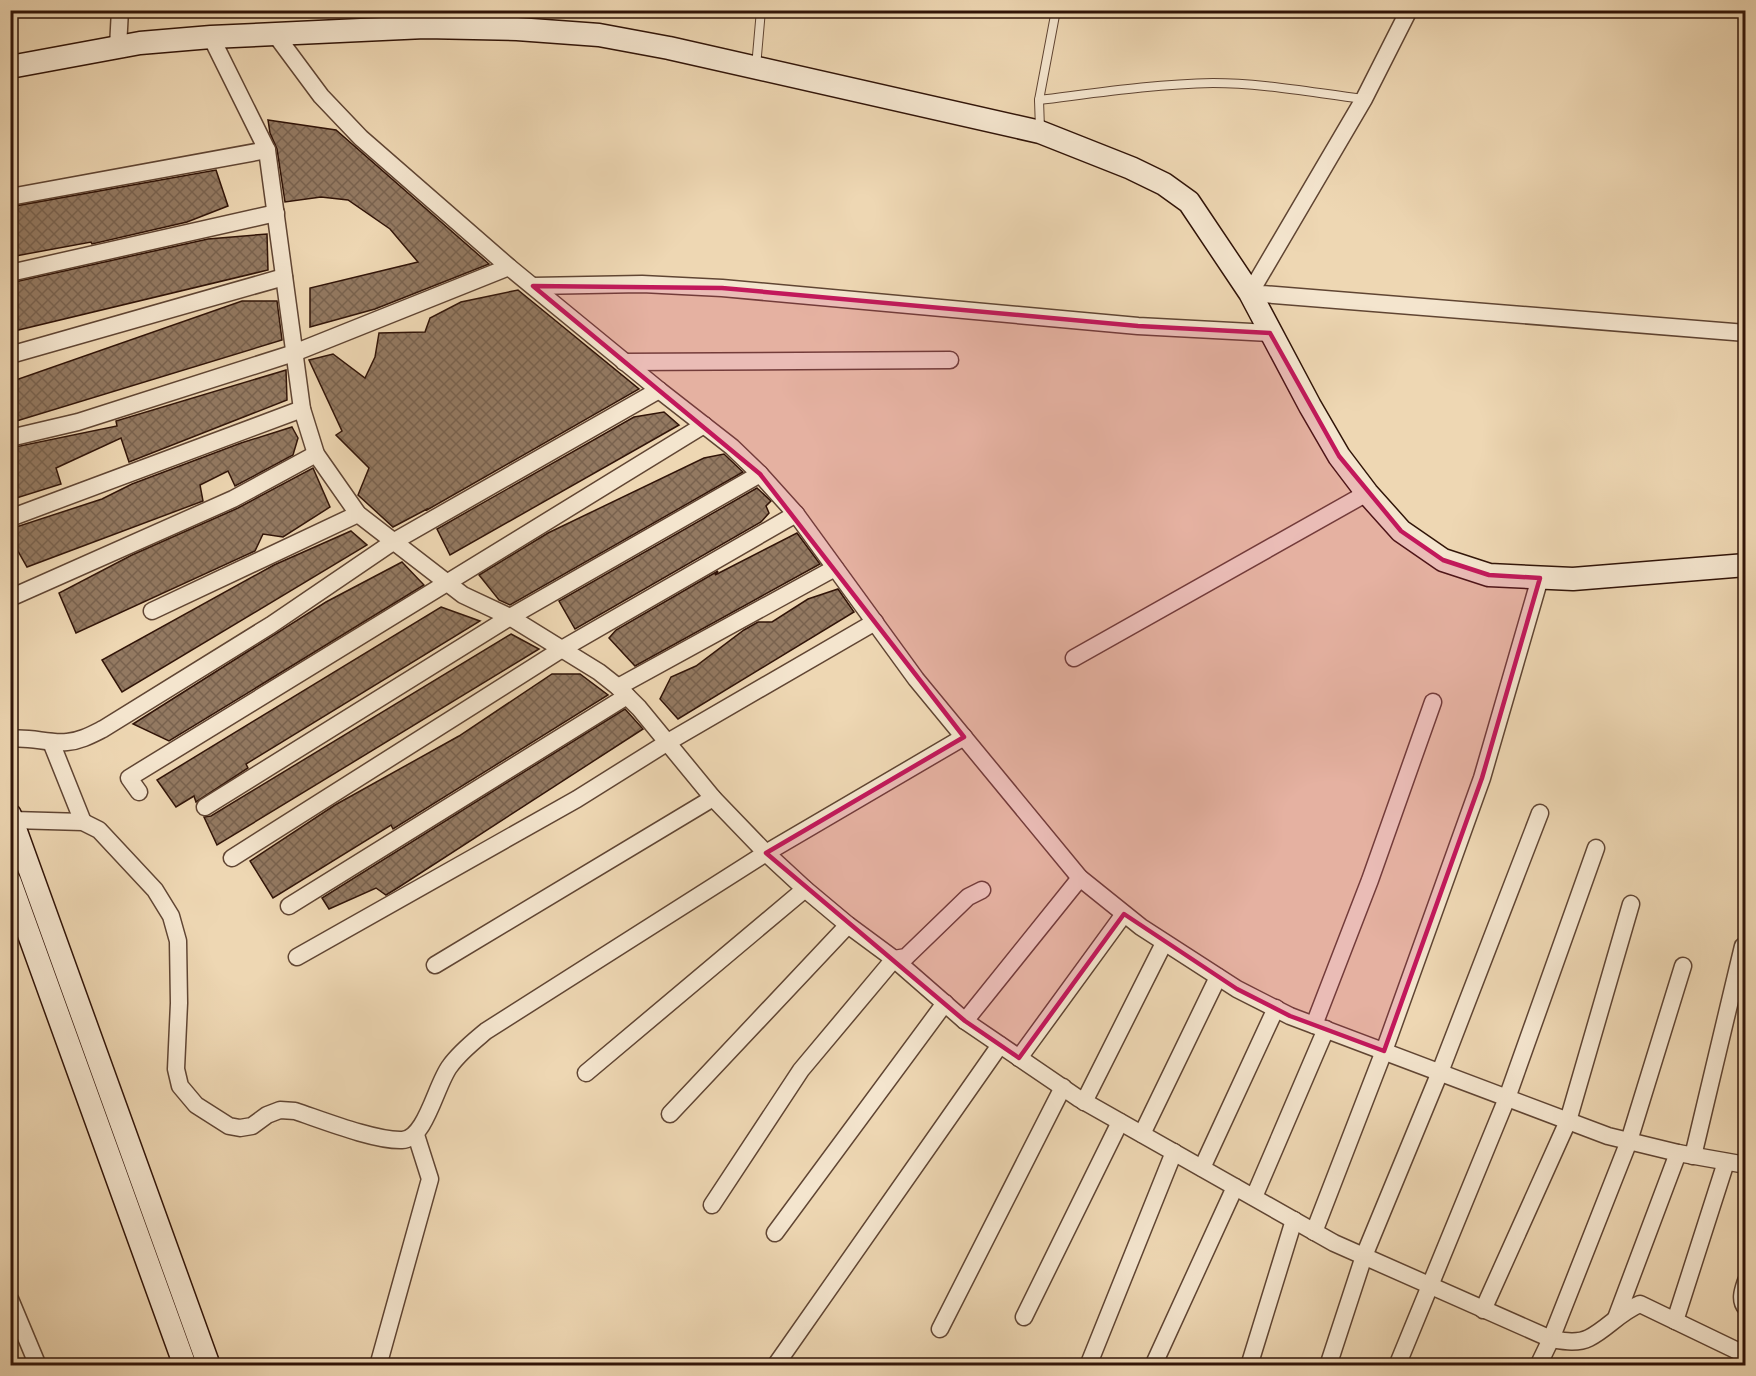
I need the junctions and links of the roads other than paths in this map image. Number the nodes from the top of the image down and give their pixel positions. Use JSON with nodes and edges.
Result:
{"nodes":[{"id":1,"x":120,"y":10,"type":"edge"},
{"id":2,"x":761,"y":10,"type":"edge"},
{"id":3,"x":1056,"y":10,"type":"edge"},
{"id":4,"x":1409,"y":10,"type":"edge"},
{"id":5,"x":275,"y":34,"type":"junction"},
{"id":6,"x":211,"y":37,"type":"junction"},
{"id":7,"x":118,"y":47,"type":"junction"},
{"id":8,"x":10,"y":67,"type":"edge"},
{"id":9,"x":756,"y":68,"type":"junction"},
{"id":10,"x":1364,"y":99,"type":"junction"},
{"id":11,"x":1039,"y":100,"type":"junction"},
{"id":12,"x":1040,"y":132,"type":"junction"},
{"id":13,"x":267,"y":150,"type":"junction"},
{"id":14,"x":10,"y":197,"type":"edge"},
{"id":15,"x":276,"y":213,"type":"junction"},
{"id":16,"x":508,"y":267,"type":"junction"},
{"id":17,"x":10,"y":273,"type":"edge"},
{"id":18,"x":284,"y":277,"type":"junction"},
{"id":19,"x":532,"y":286,"type":"junction"},
{"id":20,"x":1250,"y":293,"type":"junction"},
{"id":21,"x":1270,"y":333,"type":"junction"},
{"id":22,"x":1746,"y":333,"type":"edge"},
{"id":23,"x":294,"y":353,"type":"junction"},
{"id":24,"x":10,"y":355,"type":"edge"},
{"id":25,"x":950,"y":360,"type":"dead end"},
{"id":26,"x":624,"y":362,"type":"junction"},
{"id":27,"x":658,"y":390,"type":"junction"},
{"id":28,"x":302,"y":410,"type":"junction"},
{"id":29,"x":704,"y":425,"type":"junction"},
{"id":30,"x":10,"y":438,"type":"edge"},
{"id":31,"x":316,"y":454,"type":"junction"},
{"id":32,"x":760,"y":474,"type":"junction"},
{"id":33,"x":1367,"y":493,"type":"junction"},
{"id":34,"x":358,"y":514,"type":"junction"},
{"id":35,"x":796,"y":514,"type":"junction"},
{"id":36,"x":10,"y":518,"type":"edge"},
{"id":37,"x":393,"y":542,"type":"junction"},
{"id":38,"x":1746,"y":565,"type":"edge"},
{"id":39,"x":835,"y":568,"type":"junction"},
{"id":40,"x":1540,"y":578,"type":"junction"},
{"id":41,"x":447,"y":582,"type":"junction"},
{"id":42,"x":10,"y":598,"type":"edge"},
{"id":43,"x":152,"y":611,"type":"dead end"},
{"id":44,"x":510,"y":617,"type":"junction"},
{"id":45,"x":875,"y":622,"type":"junction"},
{"id":46,"x":562,"y":649,"type":"junction"},
{"id":47,"x":1074,"y":658,"type":"dead end"},
{"id":48,"x":622,"y":692,"type":"junction"},
{"id":49,"x":1433,"y":702,"type":"dead end"},
{"id":50,"x":964,"y":737,"type":"junction"},
{"id":51,"x":10,"y":739,"type":"edge"},
{"id":52,"x":51,"y":742,"type":"junction"},
{"id":53,"x":668,"y":742,"type":"junction"},
{"id":54,"x":139,"y":792,"type":"dead end"},
{"id":55,"x":713,"y":798,"type":"junction"},
{"id":56,"x":205,"y":807,"type":"dead end"},
{"id":57,"x":1540,"y":813,"type":"dead end"},
{"id":58,"x":12,"y":818,"type":"edge"},
{"id":59,"x":83,"y":822,"type":"junction"},
{"id":60,"x":1596,"y":848,"type":"dead end"},
{"id":61,"x":766,"y":853,"type":"junction"},
{"id":62,"x":232,"y":858,"type":"dead end"},
{"id":63,"x":1080,"y":878,"type":"junction"},
{"id":64,"x":10,"y":882,"type":"edge"},
{"id":65,"x":805,"y":889,"type":"junction"},
{"id":66,"x":982,"y":890,"type":"dead end"},
{"id":67,"x":1631,"y":904,"type":"dead end"},
{"id":68,"x":289,"y":906,"type":"dead end"},
{"id":69,"x":1124,"y":914,"type":"junction"},
{"id":70,"x":848,"y":925,"type":"junction"},
{"id":71,"x":1164,"y":943,"type":"junction"},
{"id":72,"x":1743,"y":946,"type":"dead end"},
{"id":73,"x":297,"y":957,"type":"dead end"},
{"id":74,"x":894,"y":959,"type":"junction"},
{"id":75,"x":435,"y":966,"type":"dead end"},
{"id":76,"x":1683,"y":966,"type":"dead end"},
{"id":77,"x":1218,"y":977,"type":"junction"},
{"id":78,"x":945,"y":1003,"type":"junction"},
{"id":79,"x":1275,"y":1008,"type":"junction"},
{"id":80,"x":965,"y":1021,"type":"junction"},
{"id":81,"x":1320,"y":1027,"type":"junction"},
{"id":82,"x":1000,"y":1045,"type":"junction"},
{"id":83,"x":1384,"y":1051,"type":"junction"},
{"id":84,"x":1019,"y":1058,"type":"junction"},
{"id":85,"x":1440,"y":1072,"type":"junction"},
{"id":86,"x":586,"y":1073,"type":"dead end"},
{"id":87,"x":1063,"y":1088,"type":"junction"},
{"id":88,"x":1507,"y":1098,"type":"junction"},
{"id":89,"x":1084,"y":1102,"type":"junction"},
{"id":90,"x":670,"y":1114,"type":"dead end"},
{"id":91,"x":1568,"y":1121,"type":"junction"},
{"id":92,"x":1120,"y":1122,"type":"junction"},
{"id":93,"x":1142,"y":1134,"type":"junction"},
{"id":94,"x":416,"y":1135,"type":"junction"},
{"id":95,"x":1629,"y":1141,"type":"junction"},
{"id":96,"x":1174,"y":1152,"type":"junction"},
{"id":97,"x":1686,"y":1154,"type":"junction"},
{"id":98,"x":1726,"y":1162,"type":"junction"},
{"id":99,"x":1746,"y":1165,"type":"edge"},
{"id":100,"x":1202,"y":1168,"type":"junction"},
{"id":101,"x":1235,"y":1187,"type":"junction"},
{"id":102,"x":1254,"y":1197,"type":"junction"},
{"id":103,"x":712,"y":1205,"type":"dead end"},
{"id":104,"x":1294,"y":1220,"type":"junction"},
{"id":105,"x":1314,"y":1232,"type":"junction"},
{"id":106,"x":776,"y":1233,"type":"dead end"},
{"id":107,"x":1364,"y":1256,"type":"junction"},
{"id":108,"x":1746,"y":1281,"type":"edge"},
{"id":109,"x":1428,"y":1285,"type":"junction"},
{"id":110,"x":10,"y":1299,"type":"edge"},
{"id":111,"x":1746,"y":1308,"type":"edge"},
{"id":112,"x":1483,"y":1310,"type":"junction"},
{"id":113,"x":1024,"y":1317,"type":"dead end"},
{"id":114,"x":1616,"y":1318,"type":"junction"},
{"id":115,"x":1675,"y":1321,"type":"junction"},
{"id":116,"x":940,"y":1329,"type":"dead end"},
{"id":117,"x":1551,"y":1339,"type":"junction"},
{"id":118,"x":1746,"y":1355,"type":"edge"},
{"id":119,"x":38,"y":1365,"type":"edge"},
{"id":120,"x":184,"y":1365,"type":"edge"},
{"id":121,"x":209,"y":1365,"type":"edge"},
{"id":122,"x":378,"y":1365,"type":"edge"},
{"id":123,"x":775,"y":1365,"type":"edge"},
{"id":124,"x":1088,"y":1365,"type":"edge"},
{"id":125,"x":1153,"y":1365,"type":"edge"},
{"id":126,"x":1249,"y":1365,"type":"edge"},
{"id":127,"x":1328,"y":1365,"type":"edge"},
{"id":128,"x":1397,"y":1365,"type":"edge"},
{"id":129,"x":1538,"y":1365,"type":"edge"}],
"edges":[{"from":1,"to":7,"type":"street"},
{"from":2,"to":9,"type":"lane"},
{"from":3,"to":11,"type":"lane"},
{"from":4,"to":10,"type":"street"},
{"from":5,"to":6,"type":"street"},
{"from":5,"to":9,"type":"street"},
{"from":5,"to":16,"type":"street"},
{"from":6,"to":7,"type":"street"},
{"from":6,"to":13,"type":"street"},
{"from":7,"to":8,"type":"street"},
{"from":9,"to":12,"type":"street"},
{"from":10,"to":11,"type":"lane"},
{"from":10,"to":20,"type":"street"},
{"from":11,"to":12,"type":"lane"},
{"from":12,"to":20,"type":"street"},
{"from":13,"to":14,"type":"street"},
{"from":13,"to":15,"type":"street"},
{"from":15,"to":17,"type":"street"},
{"from":15,"to":18,"type":"street"},
{"from":16,"to":19,"type":"street"},
{"from":16,"to":23,"type":"street"},
{"from":18,"to":23,"type":"street"},
{"from":18,"to":24,"type":"street"},
{"from":19,"to":21,"type":"street"},
{"from":19,"to":26,"type":"street"},
{"from":20,"to":21,"type":"street"},
{"from":20,"to":22,"type":"street"},
{"from":21,"to":33,"type":"street"},
{"from":23,"to":28,"type":"street"},
{"from":23,"to":30,"type":"street"},
{"from":25,"to":26,"type":"street"},
{"from":26,"to":27,"type":"street"},
{"from":27,"to":29,"type":"street"},
{"from":27,"to":37,"type":"street"},
{"from":28,"to":31,"type":"street"},
{"from":28,"to":36,"type":"street"},
{"from":29,"to":32,"type":"street"},
{"from":29,"to":41,"type":"street"},
{"from":31,"to":34,"type":"street"},
{"from":31,"to":42,"type":"street"},
{"from":32,"to":35,"type":"street"},
{"from":32,"to":44,"type":"street"},
{"from":33,"to":40,"type":"street"},
{"from":33,"to":47,"type":"street"},
{"from":34,"to":37,"type":"street"},
{"from":34,"to":43,"type":"street"},
{"from":35,"to":39,"type":"street"},
{"from":35,"to":46,"type":"street"},
{"from":37,"to":41,"type":"street"},
{"from":37,"to":52,"type":"street"},
{"from":38,"to":40,"type":"street"},
{"from":39,"to":45,"type":"street"},
{"from":39,"to":48,"type":"street"},
{"from":40,"to":83,"type":"street"},
{"from":41,"to":44,"type":"street"},
{"from":41,"to":54,"type":"street"},
{"from":44,"to":46,"type":"street"},
{"from":44,"to":56,"type":"street"},
{"from":45,"to":50,"type":"street"},
{"from":45,"to":53,"type":"street"},
{"from":46,"to":48,"type":"street"},
{"from":46,"to":62,"type":"street"},
{"from":48,"to":53,"type":"street"},
{"from":48,"to":68,"type":"street"},
{"from":49,"to":81,"type":"street"},
{"from":50,"to":61,"type":"street"},
{"from":50,"to":63,"type":"street"},
{"from":51,"to":52,"type":"street"},
{"from":52,"to":59,"type":"street"},
{"from":53,"to":55,"type":"street"},
{"from":53,"to":73,"type":"street"},
{"from":55,"to":61,"type":"street"},
{"from":55,"to":75,"type":"street"},
{"from":57,"to":85,"type":"street"},
{"from":58,"to":59,"type":"street"},
{"from":58,"to":121,"type":"street"},
{"from":59,"to":94,"type":"street"},
{"from":60,"to":88,"type":"street"},
{"from":61,"to":65,"type":"street"},
{"from":61,"to":94,"type":"street"},
{"from":63,"to":69,"type":"street"},
{"from":63,"to":80,"type":"street"},
{"from":64,"to":120,"type":"street"},
{"from":65,"to":70,"type":"street"},
{"from":65,"to":86,"type":"street"},
{"from":66,"to":74,"type":"street"},
{"from":67,"to":91,"type":"street"},
{"from":69,"to":71,"type":"street"},
{"from":69,"to":84,"type":"street"},
{"from":70,"to":74,"type":"street"},
{"from":70,"to":90,"type":"street"},
{"from":71,"to":77,"type":"street"},
{"from":71,"to":89,"type":"street"},
{"from":72,"to":97,"type":"street"},
{"from":74,"to":78,"type":"street"},
{"from":74,"to":103,"type":"street"},
{"from":76,"to":95,"type":"street"},
{"from":77,"to":79,"type":"street"},
{"from":77,"to":93,"type":"street"},
{"from":78,"to":80,"type":"street"},
{"from":78,"to":106,"type":"street"},
{"from":79,"to":81,"type":"street"},
{"from":79,"to":100,"type":"street"},
{"from":80,"to":82,"type":"street"},
{"from":81,"to":83,"type":"street"},
{"from":81,"to":102,"type":"street"},
{"from":82,"to":84,"type":"street"},
{"from":82,"to":123,"type":"street"},
{"from":83,"to":85,"type":"street"},
{"from":83,"to":105,"type":"street"},
{"from":84,"to":87,"type":"street"},
{"from":85,"to":88,"type":"street"},
{"from":85,"to":107,"type":"street"},
{"from":87,"to":89,"type":"street"},
{"from":87,"to":116,"type":"street"},
{"from":88,"to":91,"type":"street"},
{"from":88,"to":109,"type":"street"},
{"from":89,"to":92,"type":"street"},
{"from":91,"to":95,"type":"street"},
{"from":91,"to":112,"type":"street"},
{"from":92,"to":93,"type":"street"},
{"from":92,"to":113,"type":"street"},
{"from":93,"to":96,"type":"street"},
{"from":94,"to":122,"type":"street"},
{"from":95,"to":97,"type":"street"},
{"from":95,"to":117,"type":"street"},
{"from":96,"to":100,"type":"street"},
{"from":96,"to":124,"type":"street"},
{"from":97,"to":98,"type":"street"},
{"from":97,"to":114,"type":"street"},
{"from":98,"to":99,"type":"street"},
{"from":98,"to":115,"type":"street"},
{"from":100,"to":101,"type":"street"},
{"from":101,"to":102,"type":"street"},
{"from":101,"to":125,"type":"street"},
{"from":102,"to":104,"type":"street"},
{"from":104,"to":105,"type":"street"},
{"from":104,"to":126,"type":"street"},
{"from":105,"to":107,"type":"street"},
{"from":107,"to":109,"type":"street"},
{"from":107,"to":127,"type":"street"},
{"from":108,"to":111,"type":"street"},
{"from":109,"to":112,"type":"street"},
{"from":109,"to":128,"type":"street"},
{"from":110,"to":119,"type":"street"},
{"from":112,"to":117,"type":"street"},
{"from":114,"to":115,"type":"street"},
{"from":114,"to":117,"type":"street"},
{"from":115,"to":118,"type":"street"},
{"from":117,"to":129,"type":"street"}]}
